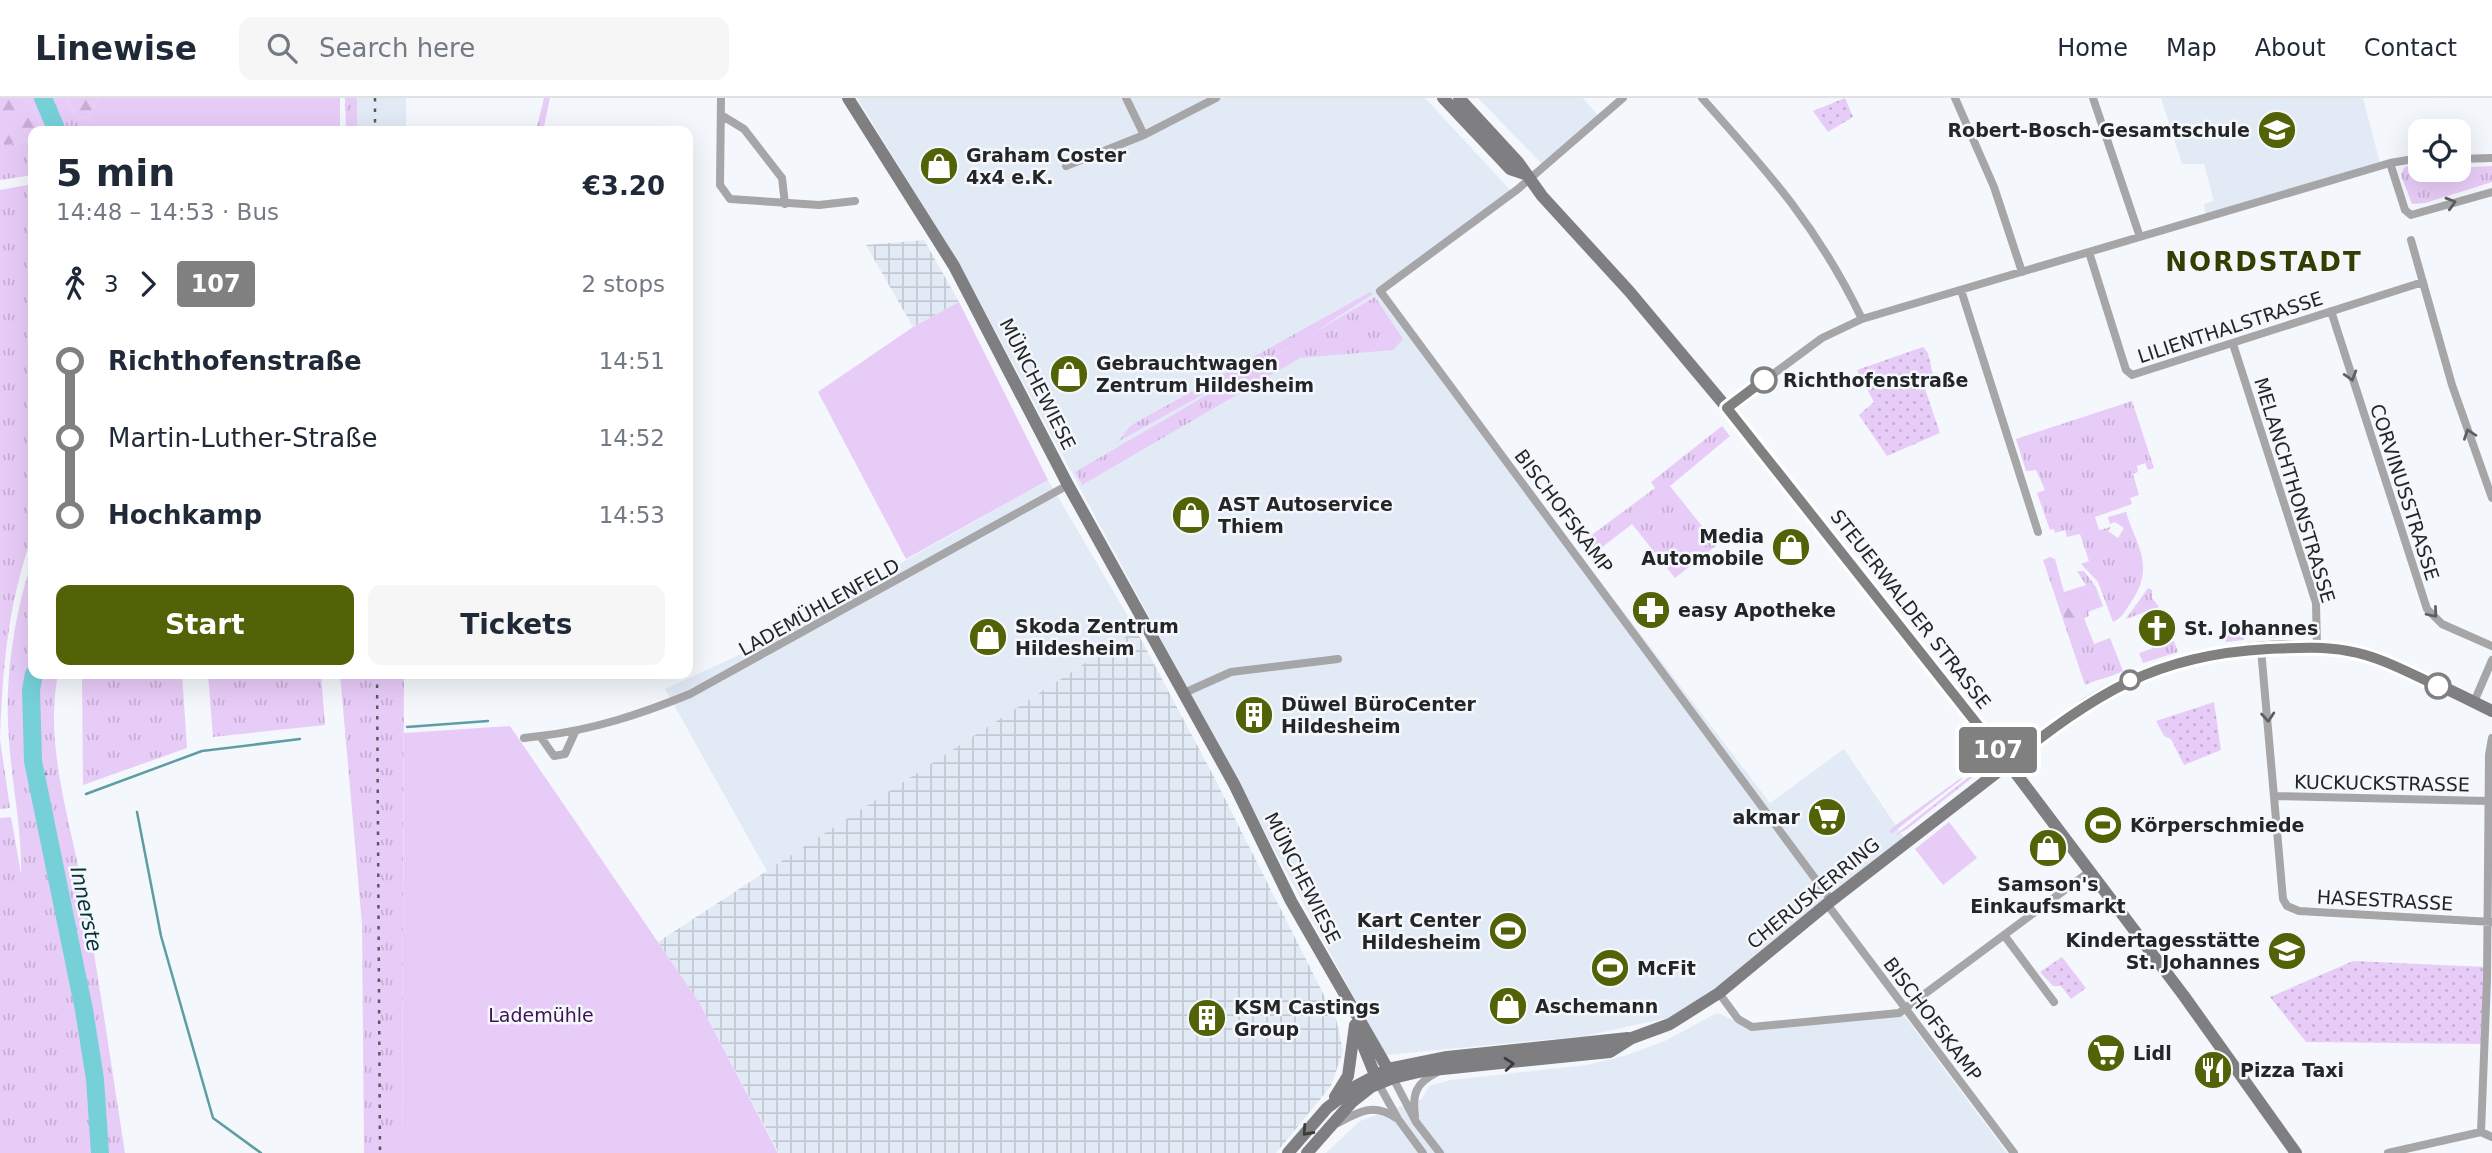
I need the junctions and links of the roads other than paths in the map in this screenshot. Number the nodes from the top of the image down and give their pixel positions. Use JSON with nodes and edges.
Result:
{"nodes":[{"id":1,"x":721,"y":98,"type":"edge"},
{"id":2,"x":848,"y":98,"type":"edge"},
{"id":3,"x":1126,"y":98,"type":"edge"},
{"id":4,"x":1216,"y":98,"type":"edge"},
{"id":5,"x":1443,"y":98,"type":"edge"},
{"id":6,"x":1459,"y":98,"type":"edge"},
{"id":7,"x":1623,"y":98,"type":"edge"},
{"id":8,"x":1702,"y":98,"type":"edge"},
{"id":9,"x":1955,"y":98,"type":"edge"},
{"id":10,"x":2093,"y":98,"type":"edge"},
{"id":11,"x":721,"y":116,"type":"junction"},
{"id":12,"x":1144,"y":135,"type":"junction"},
{"id":13,"x":2492,"y":158,"type":"edge"},
{"id":14,"x":2471,"y":159,"type":"edge"},
{"id":15,"x":2408,"y":160,"type":"edge"},
{"id":16,"x":2390,"y":163,"type":"junction"},
{"id":17,"x":1066,"y":166,"type":"dead end"},
{"id":18,"x":1527,"y":177,"type":"junction"},
{"id":19,"x":2492,"y":192,"type":"edge"},
{"id":20,"x":855,"y":201,"type":"dead end"},
{"id":21,"x":785,"y":204,"type":"junction"},
{"id":22,"x":2140,"y":237,"type":"junction"},
{"id":23,"x":2410,"y":240,"type":"dead end"},
{"id":24,"x":2088,"y":252,"type":"junction"},
{"id":25,"x":2022,"y":272,"type":"junction"},
{"id":26,"x":2423,"y":282,"type":"junction"},
{"id":27,"x":1961,"y":290,"type":"junction"},
{"id":28,"x":2330,"y":311,"type":"junction"},
{"id":29,"x":1862,"y":319,"type":"junction"},
{"id":30,"x":2233,"y":344,"type":"junction"},
{"id":31,"x":1727,"y":408,"type":"junction"},
{"id":32,"x":1068,"y":485,"type":"junction"},
{"id":33,"x":2492,"y":498,"type":"edge"},
{"id":34,"x":2038,"y":532,"type":"dead end"},
{"id":35,"x":2492,"y":646,"type":"edge"},
{"id":36,"x":2317,"y":648,"type":"junction"},
{"id":37,"x":2261,"y":649,"type":"junction"},
{"id":38,"x":1338,"y":659,"type":"dead end"},
{"id":39,"x":2492,"y":660,"type":"edge"},
{"id":40,"x":1184,"y":693,"type":"junction"},
{"id":41,"x":2474,"y":702,"type":"junction"},
{"id":42,"x":2492,"y":711,"type":"edge"},
{"id":43,"x":575,"y":732,"type":"junction"},
{"id":44,"x":540,"y":736,"type":"junction"},
{"id":45,"x":524,"y":738,"type":"dead end"},
{"id":46,"x":2492,"y":738,"type":"edge"},
{"id":47,"x":2008,"y":763,"type":"junction"},
{"id":48,"x":2275,"y":796,"type":"junction"},
{"id":49,"x":2488,"y":801,"type":"junction"},
{"id":50,"x":2089,"y":872,"type":"junction"},
{"id":51,"x":1829,"y":902,"type":"junction"},
{"id":52,"x":2489,"y":921,"type":"edge"},
{"id":53,"x":2004,"y":935,"type":"junction"},
{"id":54,"x":1719,"y":993,"type":"junction"},
{"id":55,"x":2054,"y":1002,"type":"dead end"},
{"id":56,"x":1349,"y":1006,"type":"junction"},
{"id":57,"x":1906,"y":1007,"type":"junction"},
{"id":58,"x":1355,"y":1025,"type":"junction"},
{"id":59,"x":1632,"y":1038,"type":"junction"},
{"id":60,"x":1441,"y":1070,"type":"junction"},
{"id":61,"x":1390,"y":1073,"type":"junction"},
{"id":62,"x":1377,"y":1079,"type":"junction"},
{"id":63,"x":1327,"y":1108,"type":"junction"},
{"id":64,"x":1398,"y":1119,"type":"junction"},
{"id":65,"x":1416,"y":1122,"type":"junction"},
{"id":66,"x":1326,"y":1129,"type":"junction"},
{"id":67,"x":2481,"y":1132,"type":"junction"},
{"id":68,"x":2492,"y":1137,"type":"edge"},
{"id":69,"x":1288,"y":1153,"type":"edge"},
{"id":70,"x":1307,"y":1153,"type":"edge"},
{"id":71,"x":1423,"y":1153,"type":"edge"},
{"id":72,"x":1440,"y":1153,"type":"edge"},
{"id":73,"x":2014,"y":1153,"type":"edge"},
{"id":74,"x":2296,"y":1153,"type":"edge"},
{"id":75,"x":2388,"y":1153,"type":"edge"}],
"edges":[{"from":1,"to":11,"type":"street"},
{"from":2,"to":32,"type":"street","name":"MÜNCHEWIESE"},
{"from":3,"to":12,"type":"street"},
{"from":4,"to":12,"type":"street"},
{"from":5,"to":18,"type":"street","name":"STEUERWALDER STRASSE"},
{"from":6,"to":18,"type":"street","name":"STEUERWALDER STRASSE"},
{"from":7,"to":18,"type":"street"},
{"from":8,"to":29,"type":"street"},
{"from":9,"to":25,"type":"street"},
{"from":10,"to":22,"type":"street"},
{"from":11,"to":21,"type":"street"},
{"from":11,"to":21,"type":"street"},
{"from":12,"to":17,"type":"street"},
{"from":13,"to":14,"type":"street"},
{"from":15,"to":16,"type":"street"},
{"from":16,"to":19,"type":"street","one_way":true},
{"from":16,"to":22,"type":"street"},
{"from":18,"to":31,"type":"street","name":"STEUERWALDER STRASSE"},
{"from":18,"to":51,"type":"street","name":"BISCHOFSKAMP"},
{"from":20,"to":21,"type":"street"},
{"from":22,"to":24,"type":"street"},
{"from":23,"to":26,"type":"street"},
{"from":24,"to":25,"type":"street"},
{"from":24,"to":30,"type":"street","name":"LILIENTHALSTRASSE"},
{"from":25,"to":27,"type":"street"},
{"from":26,"to":28,"type":"street","name":"LILIENTHALSTRASSE"},
{"from":33,"to":26,"type":"street","one_way":true},
{"from":27,"to":29,"type":"street"},
{"from":27,"to":34,"type":"street"},
{"from":28,"to":30,"type":"street","name":"LILIENTHALSTRASSE"},
{"from":28,"to":35,"type":"street","name":"CORVINUSSTRASSE","one_way":true},
{"from":29,"to":31,"type":"street"},
{"from":30,"to":36,"type":"street","name":"MELANCHTHONSTRASSE"},
{"from":31,"to":47,"type":"street","name":"STEUERWALDER STRASSE"},
{"from":32,"to":40,"type":"street","name":"MÜNCHEWIESE"},
{"from":32,"to":43,"type":"street","name":"LADEMÜHLENFELD"},
{"from":36,"to":37,"type":"street","name":"CHERUSKERRING"},
{"from":36,"to":41,"type":"street","name":"CHERUSKERRING"},
{"from":37,"to":47,"type":"street","name":"CHERUSKERRING"},
{"from":37,"to":48,"type":"street","one_way":true},
{"from":38,"to":40,"type":"street"},
{"from":39,"to":41,"type":"street"},
{"from":40,"to":56,"type":"street","name":"MÜNCHEWIESE"},
{"from":41,"to":42,"type":"street","name":"CHERUSKERRING"},
{"from":43,"to":44,"type":"street","name":"LADEMÜHLENFELD"},
{"from":43,"to":44,"type":"street"},
{"from":44,"to":45,"type":"street","name":"LADEMÜHLENFELD"},
{"from":46,"to":49,"type":"street"},
{"from":47,"to":50,"type":"street","name":"STEUERWALDER STRASSE"},
{"from":47,"to":51,"type":"street","name":"CHERUSKERRING"},
{"from":48,"to":49,"type":"street","name":"KUCKUCKSTRASSE"},
{"from":48,"to":52,"type":"street","name":"HASESTRASSE"},
{"from":49,"to":52,"type":"street"},
{"from":50,"to":53,"type":"street"},
{"from":50,"to":74,"type":"street","name":"STEUERWALDER STRASSE"},
{"from":51,"to":54,"type":"street","name":"CHERUSKERRING"},
{"from":51,"to":57,"type":"street","name":"BISCHOFSKAMP"},
{"from":52,"to":67,"type":"street"},
{"from":53,"to":55,"type":"street"},
{"from":53,"to":57,"type":"street"},
{"from":54,"to":57,"type":"street"},
{"from":54,"to":59,"type":"street","name":"CHERUSKERRING"},
{"from":56,"to":58,"type":"street","name":"MÜNCHEWIESE"},
{"from":56,"to":61,"type":"street","name":"MÜNCHEWIESE"},
{"from":57,"to":73,"type":"street","name":"BISCHOFSKAMP"},
{"from":58,"to":62,"type":"street","name":"MÜNCHEWIESE"},
{"from":58,"to":63,"type":"street","name":"MÜNCHEWIESE"},
{"from":60,"to":59,"type":"street","name":"CHERUSKERRING","one_way":true},
{"from":59,"to":61,"type":"street","name":"CHERUSKERRING"},
{"from":60,"to":61,"type":"street","name":"CHERUSKERRING"},
{"from":60,"to":65,"type":"street"},
{"from":61,"to":62,"type":"street","name":"CHERUSKERRING"},
{"from":61,"to":65,"type":"street"},
{"from":62,"to":63,"type":"street"},
{"from":62,"to":64,"type":"street"},
{"from":62,"to":66,"type":"street"},
{"from":63,"to":69,"type":"street","one_way":true},
{"from":64,"to":66,"type":"street"},
{"from":64,"to":71,"type":"street"},
{"from":65,"to":72,"type":"street"},
{"from":66,"to":70,"type":"street"},
{"from":67,"to":68,"type":"street"},
{"from":67,"to":75,"type":"street"}]}
